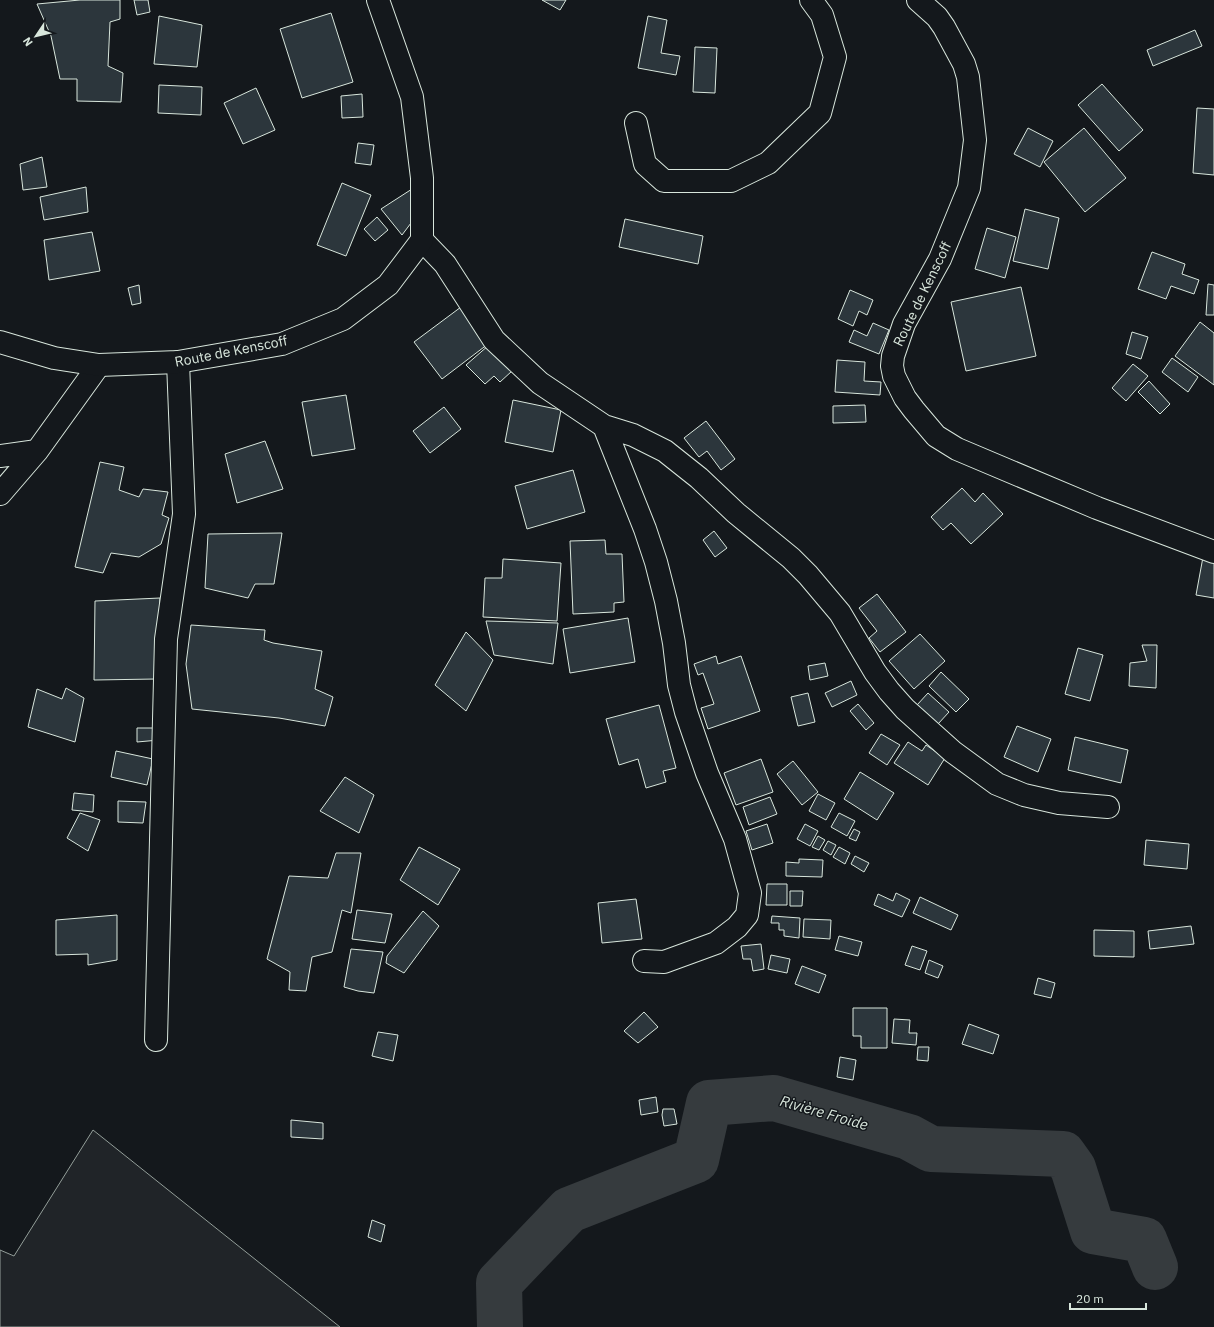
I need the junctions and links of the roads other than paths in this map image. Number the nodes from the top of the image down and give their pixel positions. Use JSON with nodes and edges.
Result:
{"nodes":[{"id":1,"x":378,"y":0,"type":"edge"},
{"id":2,"x":811,"y":0,"type":"edge"},
{"id":3,"x":918,"y":0,"type":"edge"},
{"id":4,"x":636,"y":123,"type":"dead end"},
{"id":5,"x":422,"y":240,"type":"junction"},
{"id":6,"x":0,"y":342,"type":"edge"},
{"id":7,"x":178,"y":362,"type":"junction"},
{"id":8,"x":99,"y":365,"type":"junction"},
{"id":9,"x":604,"y":426,"type":"junction"},
{"id":10,"x":37,"y":451,"type":"junction"},
{"id":11,"x":0,"y":456,"type":"edge"},
{"id":12,"x":0,"y":494,"type":"edge"},
{"id":13,"x":1214,"y":552,"type":"edge"},
{"id":14,"x":1108,"y":808,"type":"dead end"},
{"id":15,"x":644,"y":961,"type":"dead end"},
{"id":16,"x":156,"y":1040,"type":"dead end"}],
"edges":[{"from":1,"to":5,"type":"street"},
{"from":2,"to":4,"type":"street"},
{"from":3,"to":13,"type":"street","name":"Route de Kenscoff"},
{"from":5,"to":7,"type":"street","name":"Route de Kenscoff"},
{"from":5,"to":9,"type":"street"},
{"from":6,"to":8,"type":"street","name":"Route de Kenscoff"},
{"from":7,"to":8,"type":"street","name":"Route de Kenscoff"},
{"from":7,"to":16,"type":"street"},
{"from":8,"to":10,"type":"street"},
{"from":9,"to":14,"type":"street"},
{"from":9,"to":15,"type":"street"},
{"from":10,"to":11,"type":"street"},
{"from":10,"to":12,"type":"street"}]}
